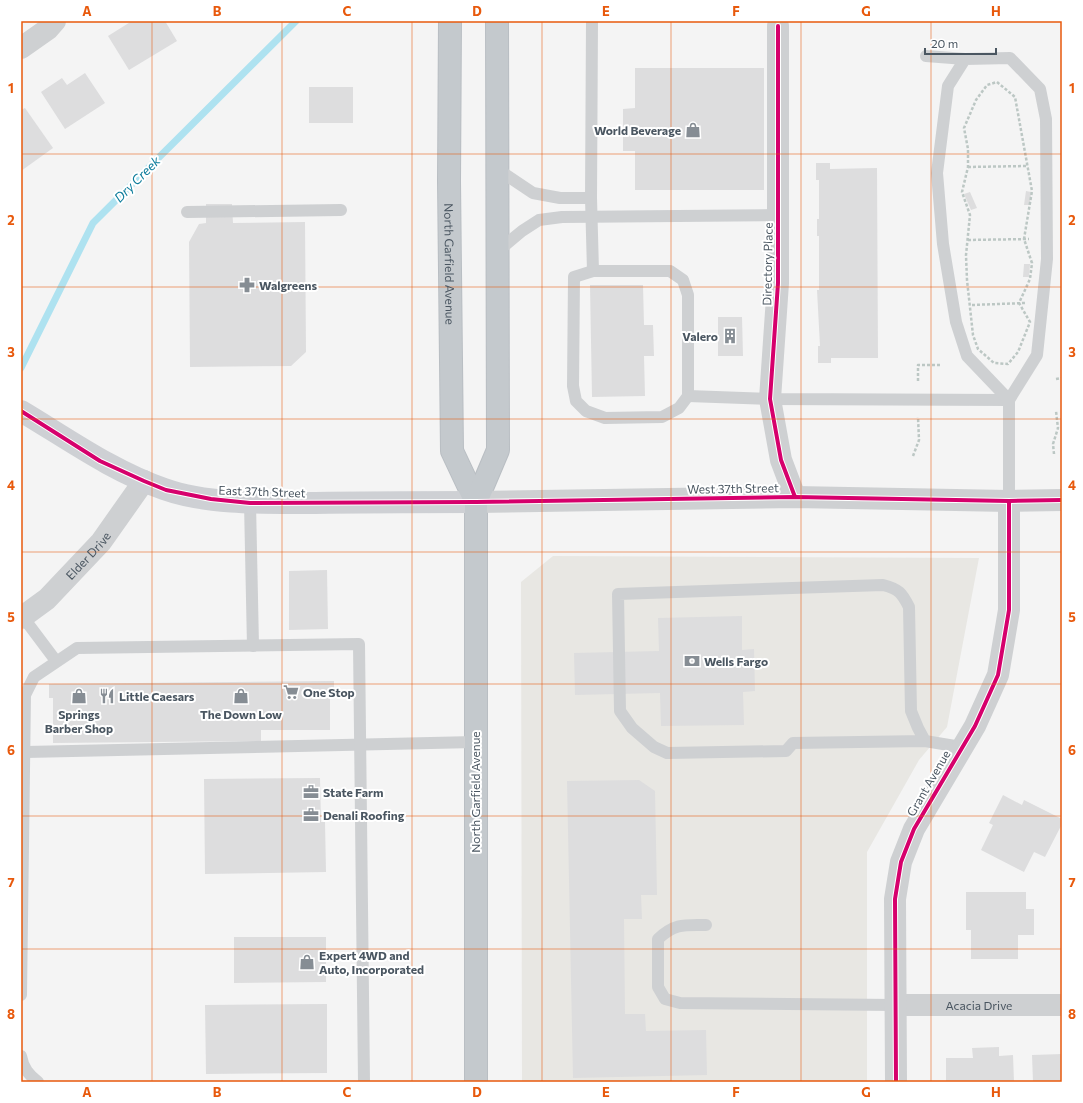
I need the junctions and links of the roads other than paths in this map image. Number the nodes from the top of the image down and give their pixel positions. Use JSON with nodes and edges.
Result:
{"nodes":[{"id":1,"x":56,"y":21,"type":"edge"},
{"id":2,"x":450,"y":21,"type":"edge"},
{"id":3,"x":497,"y":21,"type":"edge"},
{"id":4,"x":592,"y":21,"type":"edge"},
{"id":5,"x":778,"y":24,"type":"edge"},
{"id":6,"x":21,"y":48,"type":"edge"},
{"id":7,"x":926,"y":56,"type":"dead end"},
{"id":8,"x":965,"y":59,"type":"junction"},
{"id":9,"x":497,"y":169,"type":"junction"},
{"id":10,"x":591,"y":198,"type":"junction"},
{"id":11,"x":341,"y":210,"type":"dead end"},
{"id":12,"x":187,"y":212,"type":"dead end"},
{"id":13,"x":778,"y":215,"type":"junction"},
{"id":14,"x":592,"y":217,"type":"junction"},
{"id":15,"x":498,"y":251,"type":"junction"},
{"id":16,"x":593,"y":271,"type":"junction"},
{"id":17,"x":688,"y":396,"type":"junction"},
{"id":18,"x":770,"y":398,"type":"junction"},
{"id":19,"x":1009,"y":400,"type":"junction"},
{"id":20,"x":26,"y":414,"type":"edge"},
{"id":21,"x":144,"y":481,"type":"junction"},
{"id":22,"x":795,"y":498,"type":"junction"},
{"id":23,"x":1062,"y":500,"type":"edge"},
{"id":24,"x":1009,"y":501,"type":"junction"},
{"id":25,"x":476,"y":502,"type":"junction"},
{"id":26,"x":250,"y":503,"type":"junction"},
{"id":27,"x":22,"y":618,"type":"edge"},
{"id":28,"x":253,"y":646,"type":"junction"},
{"id":29,"x":56,"y":661,"type":"junction"},
{"id":30,"x":925,"y":741,"type":"junction"},
{"id":31,"x":476,"y":742,"type":"junction"},
{"id":32,"x":360,"y":745,"type":"junction"},
{"id":33,"x":960,"y":747,"type":"junction"},
{"id":34,"x":26,"y":752,"type":"junction"},
{"id":35,"x":706,"y":925,"type":"dead end"},
{"id":36,"x":21,"y":995,"type":"edge"},
{"id":37,"x":895,"y":1005,"type":"junction"},
{"id":38,"x":1062,"y":1005,"type":"edge"},
{"id":39,"x":21,"y":1056,"type":"edge"},
{"id":40,"x":38,"y":1082,"type":"edge"},
{"id":41,"x":364,"y":1082,"type":"edge"},
{"id":42,"x":476,"y":1082,"type":"edge"},
{"id":43,"x":896,"y":1082,"type":"edge"}],
"edges":[{"from":1,"to":6,"type":"street"},
{"from":2,"to":25,"type":"highway","name":"North Garfield Avenue"},
{"from":3,"to":9,"type":"highway","name":"North Garfield Avenue"},
{"from":4,"to":10,"type":"lane"},
{"from":5,"to":13,"type":"street","name":"Directory Place"},
{"from":7,"to":8,"type":"lane"},
{"from":8,"to":19,"type":"lane"},
{"from":8,"to":19,"type":"lane"},
{"from":9,"to":10,"type":"lane"},
{"from":9,"to":15,"type":"highway","name":"North Garfield Avenue"},
{"from":10,"to":14,"type":"lane"},
{"from":11,"to":12,"type":"lane"},
{"from":13,"to":14,"type":"lane"},
{"from":13,"to":18,"type":"street","name":"Directory Place"},
{"from":14,"to":15,"type":"lane"},
{"from":14,"to":16,"type":"lane"},
{"from":15,"to":25,"type":"highway","name":"North Garfield Avenue"},
{"from":16,"to":17,"type":"lane"},
{"from":16,"to":17,"type":"lane"},
{"from":17,"to":18,"type":"lane"},
{"from":18,"to":19,"type":"lane"},
{"from":18,"to":22,"type":"street","name":"Directory Place"},
{"from":19,"to":24,"type":"lane"},
{"from":20,"to":21,"type":"main road","name":"East 37th Street"},
{"from":21,"to":26,"type":"main road","name":"East 37th Street"},
{"from":21,"to":27,"type":"street","name":"Elder Drive"},
{"from":22,"to":24,"type":"street","name":"West 37th Street"},
{"from":22,"to":25,"type":"street","name":"West 37th Street"},
{"from":23,"to":24,"type":"street","name":"West 37th Street"},
{"from":24,"to":33,"type":"street","name":"Grant Avenue"},
{"from":25,"to":26,"type":"main road","name":"East 37th Street"},
{"from":25,"to":31,"type":"highway","name":"North Garfield Avenue"},
{"from":26,"to":28,"type":"lane"},
{"from":27,"to":29,"type":"lane"},
{"from":28,"to":29,"type":"lane"},
{"from":28,"to":32,"type":"lane"},
{"from":29,"to":34,"type":"lane"},
{"from":30,"to":30,"type":"lane"},
{"from":30,"to":33,"type":"lane"},
{"from":31,"to":32,"type":"lane"},
{"from":31,"to":42,"type":"highway","name":"North Garfield Avenue"},
{"from":32,"to":34,"type":"lane"},
{"from":32,"to":41,"type":"lane"},
{"from":33,"to":37,"type":"street","name":"Grant Avenue"},
{"from":34,"to":36,"type":"lane"},
{"from":35,"to":37,"type":"lane"},
{"from":37,"to":38,"type":"street","name":"Acacia Drive"},
{"from":37,"to":43,"type":"street","name":"Grant Avenue"},
{"from":39,"to":40,"type":"lane"}]}
